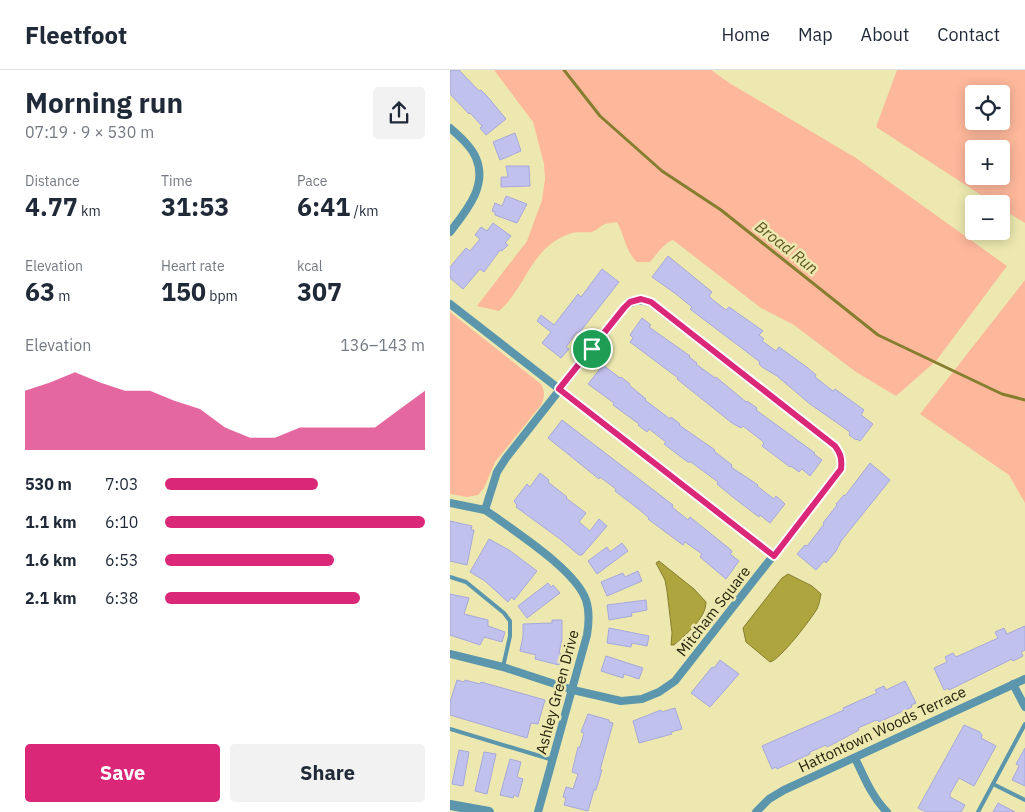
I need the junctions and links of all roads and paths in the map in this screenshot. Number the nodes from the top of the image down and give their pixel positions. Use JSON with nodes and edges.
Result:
{"nodes":[{"id":1,"x":450,"y":128,"type":"edge"},
{"id":2,"x":450,"y":232,"type":"edge"},
{"id":3,"x":450,"y":304,"type":"edge"},
{"id":4,"x":559,"y":389,"type":"junction"},
{"id":5,"x":450,"y":503,"type":"edge"},
{"id":6,"x":486,"y":510,"type":"junction"},
{"id":7,"x":774,"y":556,"type":"junction"},
{"id":8,"x":450,"y":577,"type":"edge"},
{"id":9,"x":450,"y":654,"type":"edge"},
{"id":10,"x":502,"y":667,"type":"junction"},
{"id":11,"x":1025,"y":678,"type":"edge"},
{"id":12,"x":1012,"y":684,"type":"junction"},
{"id":13,"x":573,"y":690,"type":"junction"},
{"id":14,"x":1025,"y":707,"type":"edge"},
{"id":15,"x":1025,"y":724,"type":"edge"},
{"id":16,"x":450,"y":730,"type":"edge"},
{"id":17,"x":855,"y":758,"type":"junction"},
{"id":18,"x":554,"y":760,"type":"junction"},
{"id":19,"x":993,"y":784,"type":"junction"},
{"id":20,"x":1025,"y":800,"type":"edge"},
{"id":21,"x":450,"y":805,"type":"edge"},
{"id":22,"x":489,"y":812,"type":"edge"},
{"id":23,"x":538,"y":812,"type":"edge"},
{"id":24,"x":756,"y":812,"type":"edge"},
{"id":25,"x":887,"y":812,"type":"edge"},
{"id":26,"x":978,"y":812,"type":"edge"}],
"edges":[{"from":1,"to":2,"type":"street"},
{"from":3,"to":4,"type":"street"},
{"from":4,"to":6,"type":"street","name":"Mitcham Square"},
{"from":4,"to":7,"type":"street"},
{"from":4,"to":7,"type":"street","name":"Mitcham Square"},
{"from":5,"to":6,"type":"street","name":"Ashley Green Drive"},
{"from":6,"to":13,"type":"street","name":"Ashley Green Drive"},
{"from":7,"to":13,"type":"street","name":"Mitcham Square"},
{"from":8,"to":10,"type":"lane"},
{"from":9,"to":10,"type":"street","name":"Mitcham Square"},
{"from":10,"to":13,"type":"street","name":"Mitcham Square"},
{"from":11,"to":12,"type":"street","name":"Hattontown Woods Terrace"},
{"from":12,"to":14,"type":"street"},
{"from":12,"to":17,"type":"street","name":"Hattontown Woods Terrace"},
{"from":13,"to":18,"type":"street","name":"Ashley Green Drive"},
{"from":15,"to":19,"type":"lane"},
{"from":16,"to":18,"type":"lane"},
{"from":17,"to":24,"type":"street","name":"Hattontown Woods Terrace"},
{"from":17,"to":25,"type":"street"},
{"from":18,"to":23,"type":"street","name":"Ashley Green Drive"},
{"from":19,"to":20,"type":"lane"},
{"from":19,"to":26,"type":"lane"},
{"from":21,"to":22,"type":"street"}]}
